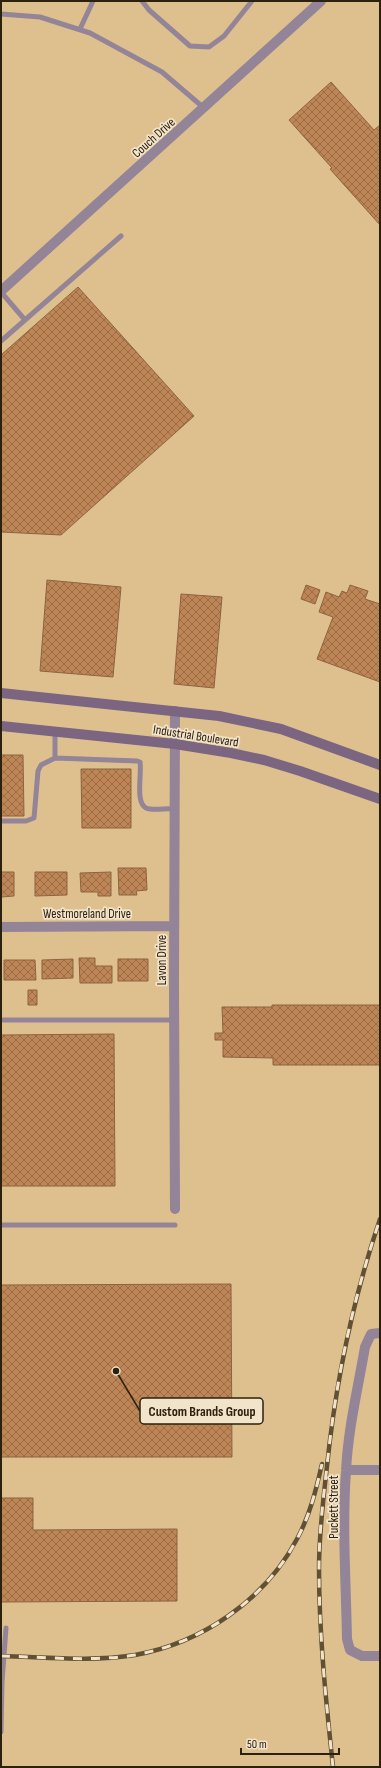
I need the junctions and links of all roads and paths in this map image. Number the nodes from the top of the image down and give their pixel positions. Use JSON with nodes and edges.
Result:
{"nodes":[{"id":1,"x":92,"y":1,"type":"edge"},
{"id":2,"x":142,"y":1,"type":"edge"},
{"id":3,"x":252,"y":1,"type":"edge"},
{"id":4,"x":320,"y":1,"type":"edge"},
{"id":5,"x":1,"y":14,"type":"edge"},
{"id":6,"x":80,"y":29,"type":"junction"},
{"id":7,"x":204,"y":108,"type":"junction"},
{"id":8,"x":121,"y":236,"type":"dead end"},
{"id":9,"x":1,"y":292,"type":"edge"},
{"id":10,"x":25,"y":320,"type":"junction"},
{"id":11,"x":1,"y":341,"type":"edge"},
{"id":12,"x":1,"y":693,"type":"edge"},
{"id":13,"x":175,"y":711,"type":"junction"},
{"id":14,"x":1,"y":726,"type":"edge"},
{"id":15,"x":55,"y":731,"type":"junction"},
{"id":16,"x":175,"y":744,"type":"junction"},
{"id":17,"x":55,"y":758,"type":"junction"},
{"id":18,"x":380,"y":765,"type":"edge"},
{"id":19,"x":380,"y":799,"type":"edge"},
{"id":20,"x":175,"y":809,"type":"junction"},
{"id":21,"x":1,"y":821,"type":"edge"},
{"id":22,"x":1,"y":926,"type":"edge"},
{"id":23,"x":174,"y":926,"type":"junction"},
{"id":24,"x":1,"y":1020,"type":"edge"},
{"id":25,"x":174,"y":1020,"type":"junction"},
{"id":26,"x":175,"y":1209,"type":"dead end"},
{"id":27,"x":1,"y":1225,"type":"edge"},
{"id":28,"x":175,"y":1225,"type":"dead end"},
{"id":29,"x":376,"y":1334,"type":"edge"},
{"id":30,"x":346,"y":1470,"type":"junction"},
{"id":31,"x":380,"y":1470,"type":"edge"},
{"id":32,"x":6,"y":1628,"type":"dead end"},
{"id":33,"x":380,"y":1656,"type":"edge"},
{"id":34,"x":2,"y":1682,"type":"edge"},
{"id":35,"x":1,"y":1732,"type":"edge"}],
"edges":[{"from":1,"to":6,"type":"lane"},
{"from":2,"to":3,"type":"lane"},
{"from":4,"to":7,"type":"street","name":"Couch Drive"},
{"from":5,"to":6,"type":"lane"},
{"from":6,"to":7,"type":"lane"},
{"from":7,"to":9,"type":"street","name":"Couch Drive"},
{"from":8,"to":10,"type":"lane"},
{"from":9,"to":10,"type":"lane"},
{"from":10,"to":11,"type":"lane"},
{"from":12,"to":13,"type":"main road","name":"Industrial Boulevard"},
{"from":13,"to":16,"type":"street","name":"Lavon Drive"},
{"from":13,"to":18,"type":"main road","name":"Industrial Boulevard"},
{"from":14,"to":15,"type":"main road","name":"Industrial Boulevard"},
{"from":15,"to":16,"type":"main road","name":"Industrial Boulevard"},
{"from":15,"to":17,"type":"lane"},
{"from":16,"to":19,"type":"main road","name":"Industrial Boulevard"},
{"from":16,"to":20,"type":"street","name":"Lavon Drive"},
{"from":17,"to":20,"type":"lane"},
{"from":17,"to":21,"type":"lane"},
{"from":20,"to":23,"type":"street","name":"Lavon Drive"},
{"from":22,"to":23,"type":"street","name":"Westmoreland Drive"},
{"from":23,"to":25,"type":"street","name":"Lavon Drive"},
{"from":24,"to":25,"type":"lane"},
{"from":25,"to":26,"type":"street","name":"Lavon Drive"},
{"from":27,"to":28,"type":"lane"},
{"from":29,"to":30,"type":"street","name":"Puckett Street"},
{"from":30,"to":31,"type":"street"},
{"from":30,"to":33,"type":"street","name":"Puckett Street"},
{"from":32,"to":34,"type":"lane"},
{"from":34,"to":35,"type":"lane"}]}
